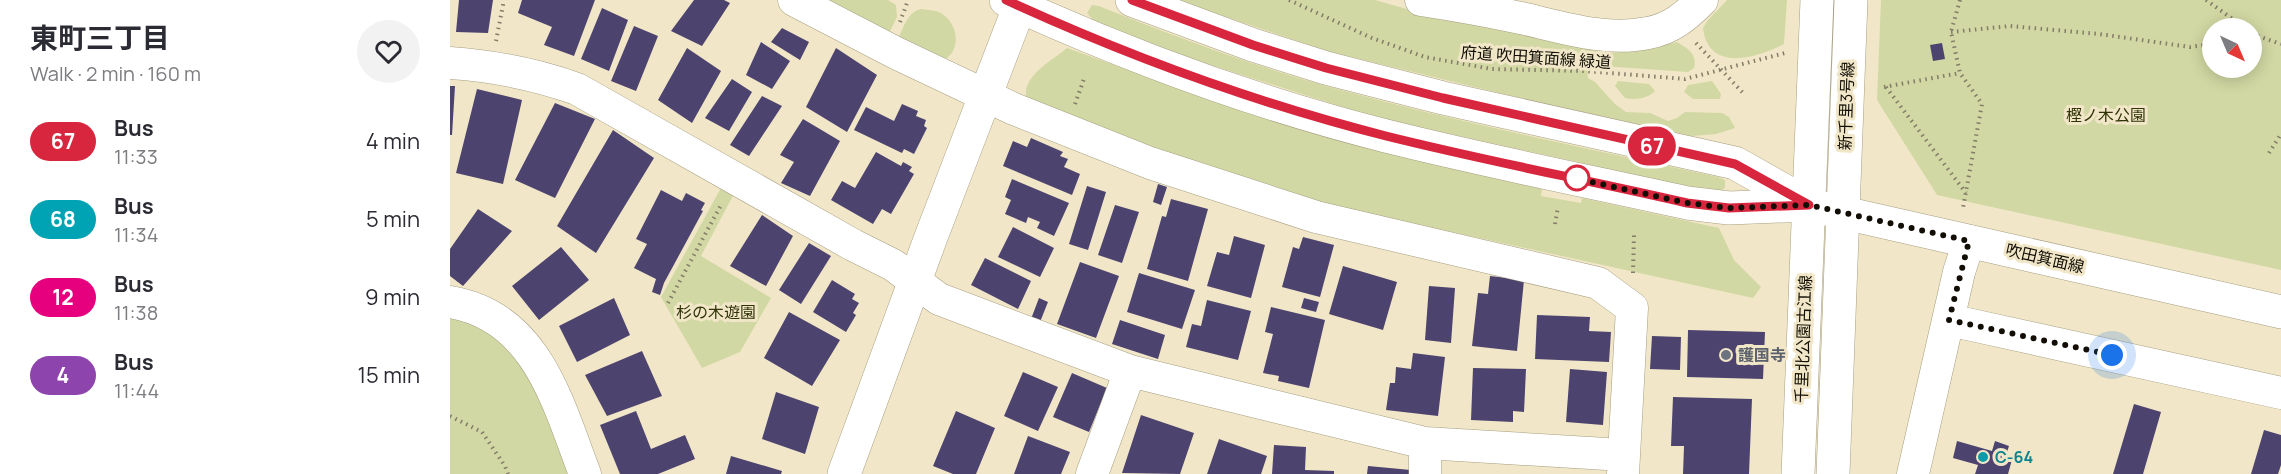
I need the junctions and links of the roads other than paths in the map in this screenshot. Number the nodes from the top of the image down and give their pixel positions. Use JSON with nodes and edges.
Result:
{"nodes":[{"id":1,"x":794,"y":0,"type":"edge"},
{"id":2,"x":1132,"y":0,"type":"edge"},
{"id":3,"x":1421,"y":0,"type":"edge"},
{"id":4,"x":1702,"y":0,"type":"edge"},
{"id":5,"x":1817,"y":0,"type":"edge"},
{"id":6,"x":1851,"y":0,"type":"edge"},
{"id":7,"x":1016,"y":2,"type":"edge"},
{"id":8,"x":450,"y":63,"type":"edge"},
{"id":9,"x":986,"y":95,"type":"junction"},
{"id":10,"x":1809,"y":205,"type":"junction"},
{"id":11,"x":1843,"y":212,"type":"junction"},
{"id":12,"x":1969,"y":241,"type":"junction"},
{"id":13,"x":915,"y":282,"type":"junction"},
{"id":14,"x":450,"y":302,"type":"edge"},
{"id":15,"x":2281,"y":312,"type":"edge"},
{"id":16,"x":1949,"y":320,"type":"junction"},
{"id":17,"x":1130,"y":371,"type":"junction"},
{"id":18,"x":2281,"y":393,"type":"edge"},
{"id":19,"x":1425,"y":443,"type":"junction"},
{"id":20,"x":1623,"y":464,"type":"edge"},
{"id":21,"x":585,"y":474,"type":"edge"},
{"id":22,"x":844,"y":474,"type":"edge"},
{"id":23,"x":1092,"y":474,"type":"edge"},
{"id":24,"x":1425,"y":474,"type":"edge"},
{"id":25,"x":1798,"y":474,"type":"edge"},
{"id":26,"x":1833,"y":474,"type":"edge"},
{"id":27,"x":1913,"y":474,"type":"edge"}],
"edges":[{"from":1,"to":9,"type":"street"},
{"from":2,"to":10,"type":"main road","name":"吹田箕面線"},
{"from":3,"to":4,"type":"street"},
{"from":5,"to":10,"type":"main road","name":"新千里3号線"},
{"from":6,"to":11,"type":"main road","name":"新千里3号線"},
{"from":7,"to":9,"type":"main road"},
{"from":7,"to":10,"type":"main road","name":"吹田箕面線"},
{"from":8,"to":13,"type":"street"},
{"from":9,"to":13,"type":"main road"},
{"from":9,"to":20,"type":"street"},
{"from":10,"to":11,"type":"main road","name":"吹田箕面線"},
{"from":10,"to":25,"type":"main road","name":"千里北公園古江線"},
{"from":11,"to":12,"type":"main road","name":"吹田箕面線"},
{"from":11,"to":26,"type":"main road"},
{"from":12,"to":15,"type":"main road","name":"吹田箕面線"},
{"from":12,"to":16,"type":"street"},
{"from":13,"to":17,"type":"street"},
{"from":13,"to":22,"type":"main road"},
{"from":14,"to":21,"type":"street"},
{"from":16,"to":18,"type":"street"},
{"from":16,"to":27,"type":"street"},
{"from":17,"to":19,"type":"street"},
{"from":17,"to":23,"type":"street"},
{"from":19,"to":20,"type":"street"},
{"from":19,"to":24,"type":"street"}]}
